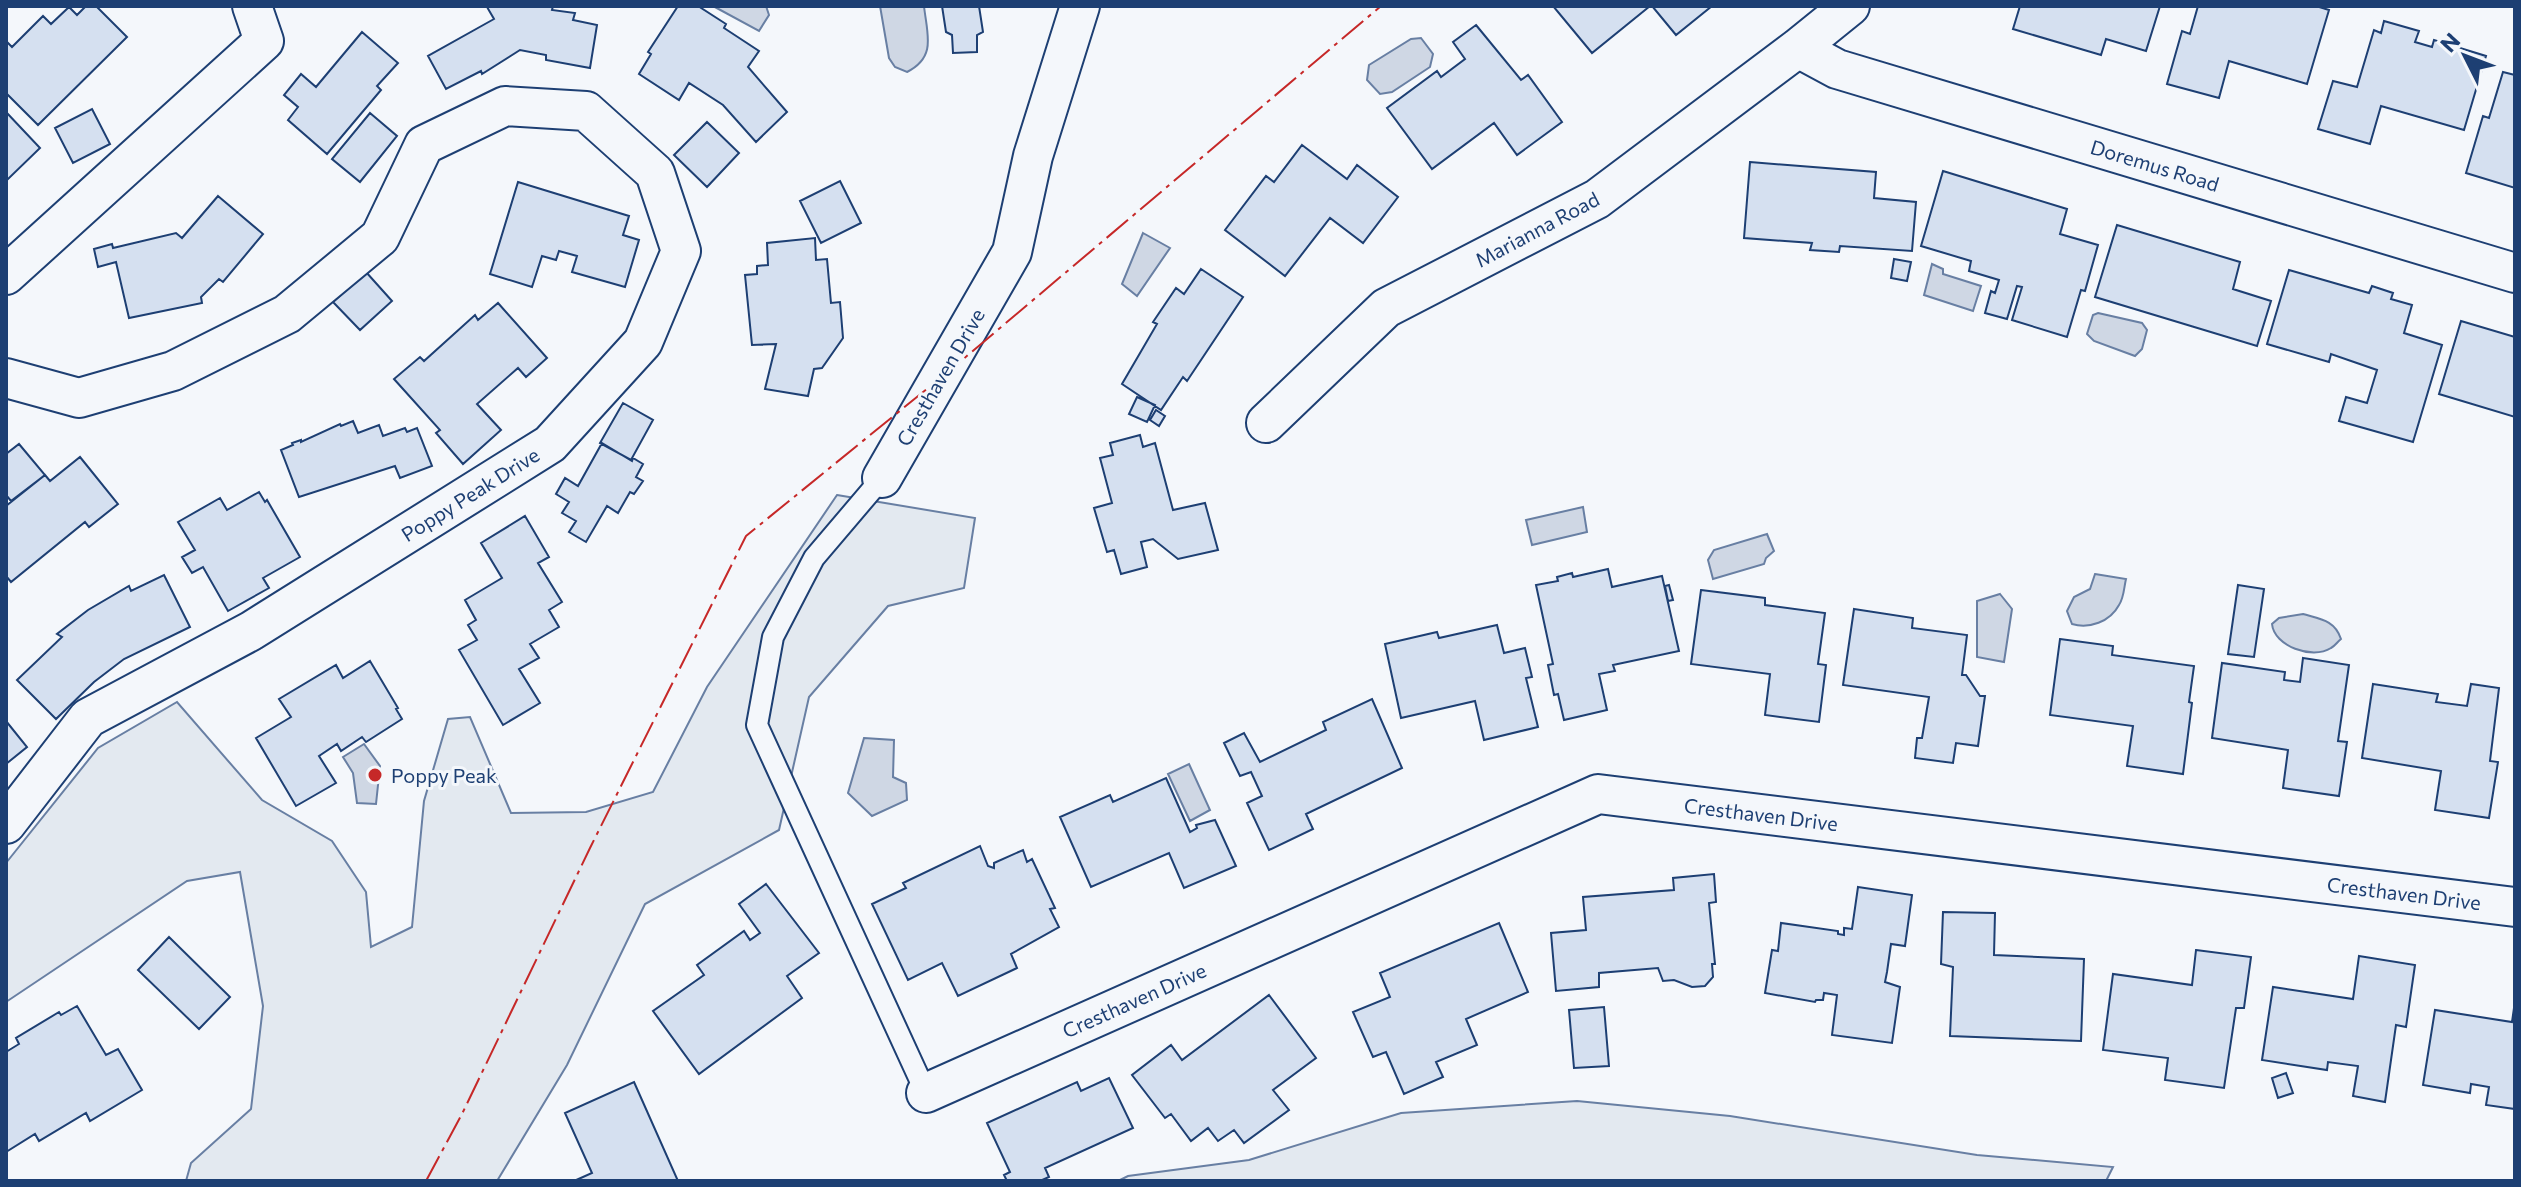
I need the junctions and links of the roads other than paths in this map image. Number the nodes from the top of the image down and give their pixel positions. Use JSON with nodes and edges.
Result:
{"nodes":[{"id":1,"x":252,"y":6,"type":"edge"},
{"id":2,"x":1080,"y":6,"type":"edge"},
{"id":3,"x":1850,"y":6,"type":"edge"},
{"id":4,"x":1798,"y":48,"type":"junction"},
{"id":5,"x":2515,"y":273,"type":"edge"},
{"id":6,"x":6,"y":275,"type":"edge"},
{"id":7,"x":6,"y":378,"type":"edge"},
{"id":8,"x":1266,"y":423,"type":"dead end"},
{"id":9,"x":882,"y":478,"type":"joint"},
{"id":10,"x":6,"y":824,"type":"edge"},
{"id":11,"x":2515,"y":907,"type":"edge"},
{"id":12,"x":926,"y":1093,"type":"joint"}],
"edges":[{"from":1,"to":6,"type":"street"},
{"from":2,"to":9,"type":"street","name":"Cresthaven Drive"},
{"from":3,"to":4,"type":"street","name":"Marianna Road"},
{"from":4,"to":5,"type":"street","name":"Doremus Road"},
{"from":4,"to":8,"type":"street","name":"Marianna Road"},
{"from":7,"to":10,"type":"street","name":"Poppy Peak Drive"},
{"from":9,"to":12,"type":"lane","name":"Cresthaven Drive"},
{"from":11,"to":12,"type":"street","name":"Cresthaven Drive"}]}
